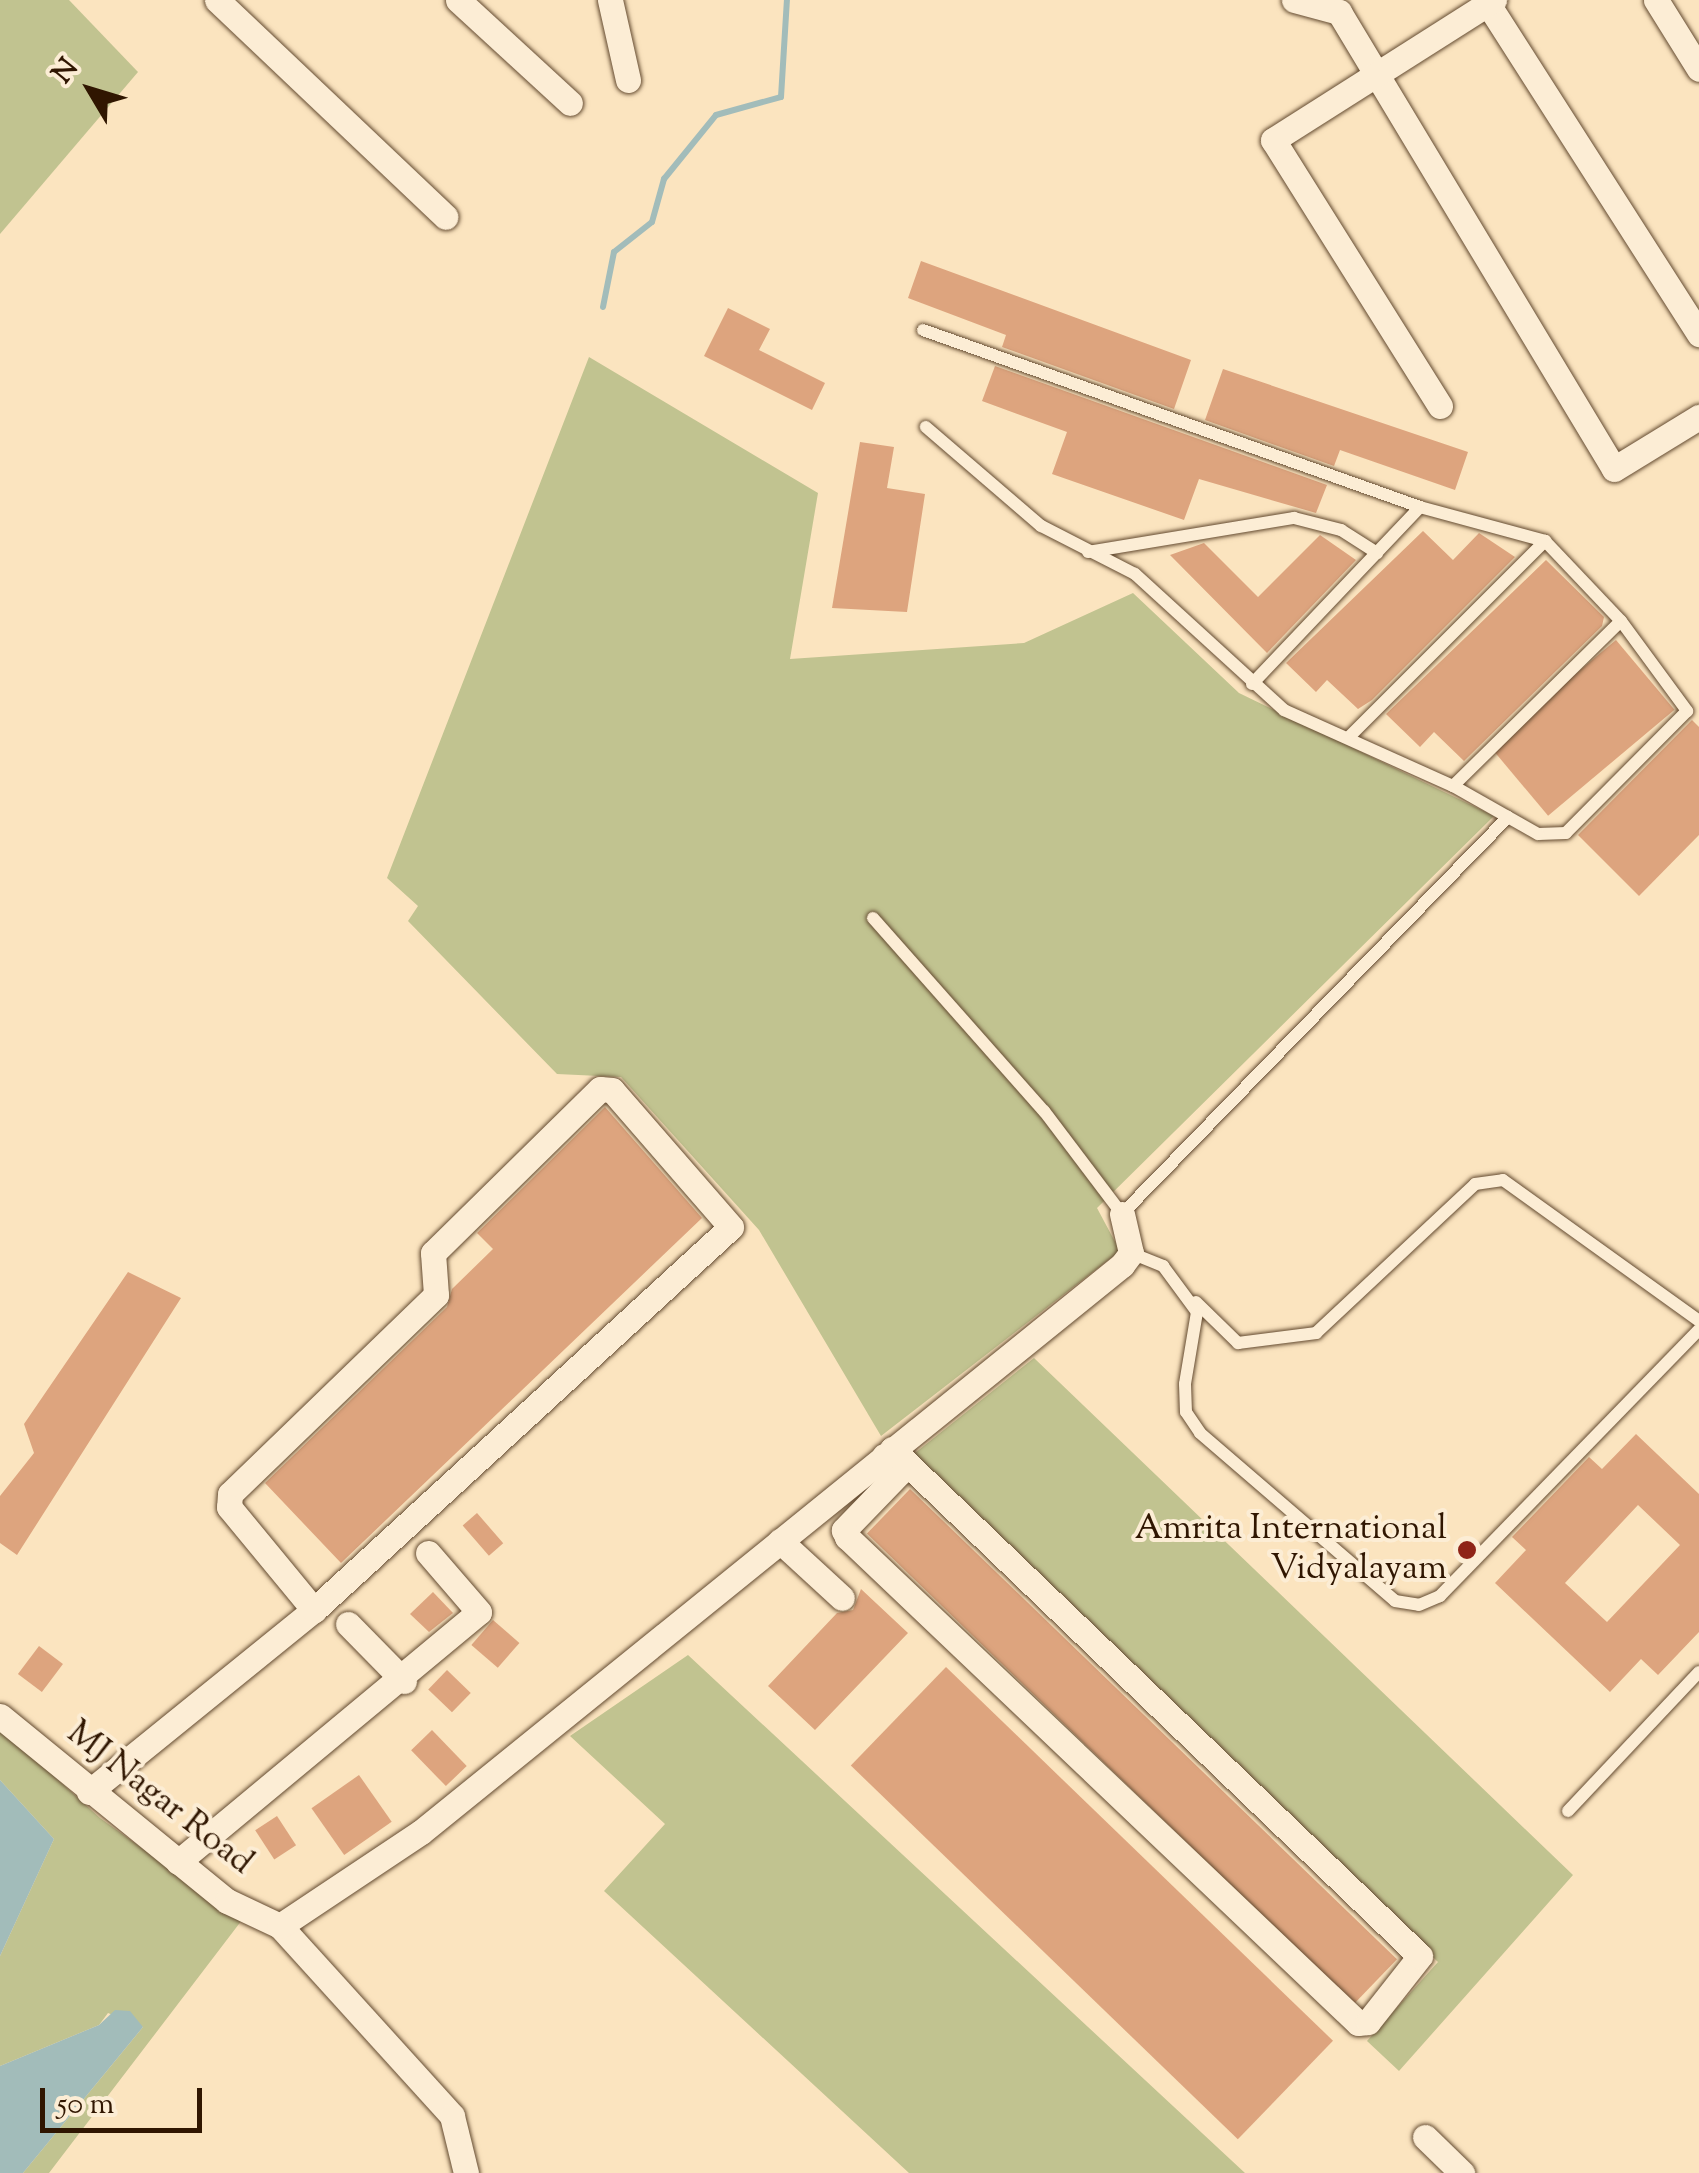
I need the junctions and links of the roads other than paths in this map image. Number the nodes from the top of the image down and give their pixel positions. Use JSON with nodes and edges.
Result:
{"nodes":[{"id":1,"x":217,"y":0,"type":"edge"},
{"id":2,"x":458,"y":0,"type":"edge"},
{"id":3,"x":610,"y":0,"type":"edge"},
{"id":4,"x":1294,"y":0,"type":"edge"},
{"id":5,"x":1656,"y":0,"type":"edge"},
{"id":6,"x":1491,"y":2,"type":"edge"},
{"id":7,"x":1348,"y":6,"type":"edge"},
{"id":8,"x":1699,"y":69,"type":"edge"},
{"id":9,"x":1376,"y":74,"type":"junction"},
{"id":10,"x":628,"y":80,"type":"dead end"},
{"id":11,"x":570,"y":103,"type":"dead end"},
{"id":12,"x":446,"y":216,"type":"dead end"},
{"id":13,"x":923,"y":330,"type":"dead end"},
{"id":14,"x":1699,"y":334,"type":"edge"},
{"id":15,"x":1440,"y":406,"type":"dead end"},
{"id":16,"x":1699,"y":417,"type":"edge"},
{"id":17,"x":926,"y":428,"type":"dead end"},
{"id":18,"x":1420,"y":507,"type":"junction"},
{"id":19,"x":1545,"y":541,"type":"junction"},
{"id":20,"x":1088,"y":552,"type":"junction"},
{"id":21,"x":1377,"y":553,"type":"junction"},
{"id":22,"x":1621,"y":621,"type":"junction"},
{"id":23,"x":1252,"y":684,"type":"junction"},
{"id":24,"x":1348,"y":738,"type":"junction"},
{"id":25,"x":1453,"y":786,"type":"junction"},
{"id":26,"x":1508,"y":818,"type":"junction"},
{"id":27,"x":873,"y":918,"type":"dead end"},
{"id":28,"x":1122,"y":1214,"type":"junction"},
{"id":29,"x":1131,"y":1252,"type":"junction"},
{"id":30,"x":1188,"y":1290,"type":"junction"},
{"id":31,"x":1699,"y":1322,"type":"edge"},
{"id":32,"x":1699,"y":1330,"type":"edge"},
{"id":33,"x":896,"y":1460,"type":"junction"},
{"id":34,"x":780,"y":1541,"type":"junction"},
{"id":35,"x":428,"y":1553,"type":"dead end"},
{"id":36,"x":842,"y":1598,"type":"dead end"},
{"id":37,"x":314,"y":1610,"type":"junction"},
{"id":38,"x":348,"y":1624,"type":"dead end"},
{"id":39,"x":1699,"y":1672,"type":"edge"},
{"id":40,"x":404,"y":1681,"type":"junction"},
{"id":41,"x":0,"y":1716,"type":"edge"},
{"id":42,"x":88,"y":1792,"type":"junction"},
{"id":43,"x":1568,"y":1811,"type":"dead end"},
{"id":44,"x":178,"y":1862,"type":"junction"},
{"id":45,"x":280,"y":1926,"type":"junction"},
{"id":46,"x":1424,"y":2137,"type":"dead end"},
{"id":47,"x":466,"y":2173,"type":"edge"},
{"id":48,"x":1462,"y":2173,"type":"edge"}],
"edges":[{"from":1,"to":12,"type":"street"},
{"from":2,"to":11,"type":"street"},
{"from":3,"to":10,"type":"street"},
{"from":4,"to":7,"type":"street"},
{"from":5,"to":8,"type":"street"},
{"from":6,"to":9,"type":"street"},
{"from":6,"to":14,"type":"street"},
{"from":7,"to":9,"type":"street"},
{"from":9,"to":15,"type":"street"},
{"from":9,"to":16,"type":"street"},
{"from":13,"to":18,"type":"lane"},
{"from":17,"to":20,"type":"lane"},
{"from":18,"to":19,"type":"lane"},
{"from":18,"to":21,"type":"lane"},
{"from":19,"to":22,"type":"lane"},
{"from":19,"to":24,"type":"lane"},
{"from":20,"to":21,"type":"lane"},
{"from":20,"to":23,"type":"lane"},
{"from":21,"to":23,"type":"lane"},
{"from":22,"to":25,"type":"lane"},
{"from":22,"to":26,"type":"lane"},
{"from":23,"to":24,"type":"lane"},
{"from":24,"to":25,"type":"lane"},
{"from":25,"to":26,"type":"lane"},
{"from":26,"to":28,"type":"lane"},
{"from":27,"to":28,"type":"lane"},
{"from":28,"to":29,"type":"street"},
{"from":29,"to":30,"type":"lane"},
{"from":29,"to":33,"type":"street"},
{"from":30,"to":31,"type":"lane"},
{"from":30,"to":32,"type":"lane"},
{"from":33,"to":33,"type":"street"},
{"from":33,"to":34,"type":"street"},
{"from":34,"to":36,"type":"street"},
{"from":34,"to":45,"type":"street"},
{"from":35,"to":40,"type":"street"},
{"from":37,"to":37,"type":"street"},
{"from":37,"to":42,"type":"street"},
{"from":38,"to":40,"type":"street"},
{"from":39,"to":43,"type":"lane"},
{"from":40,"to":44,"type":"street"},
{"from":41,"to":42,"type":"street","name":"MJ Nagar Road"},
{"from":42,"to":44,"type":"street","name":"MJ Nagar Road"},
{"from":44,"to":45,"type":"street","name":"MJ Nagar Road"},
{"from":45,"to":47,"type":"street"},
{"from":46,"to":48,"type":"street"}]}
